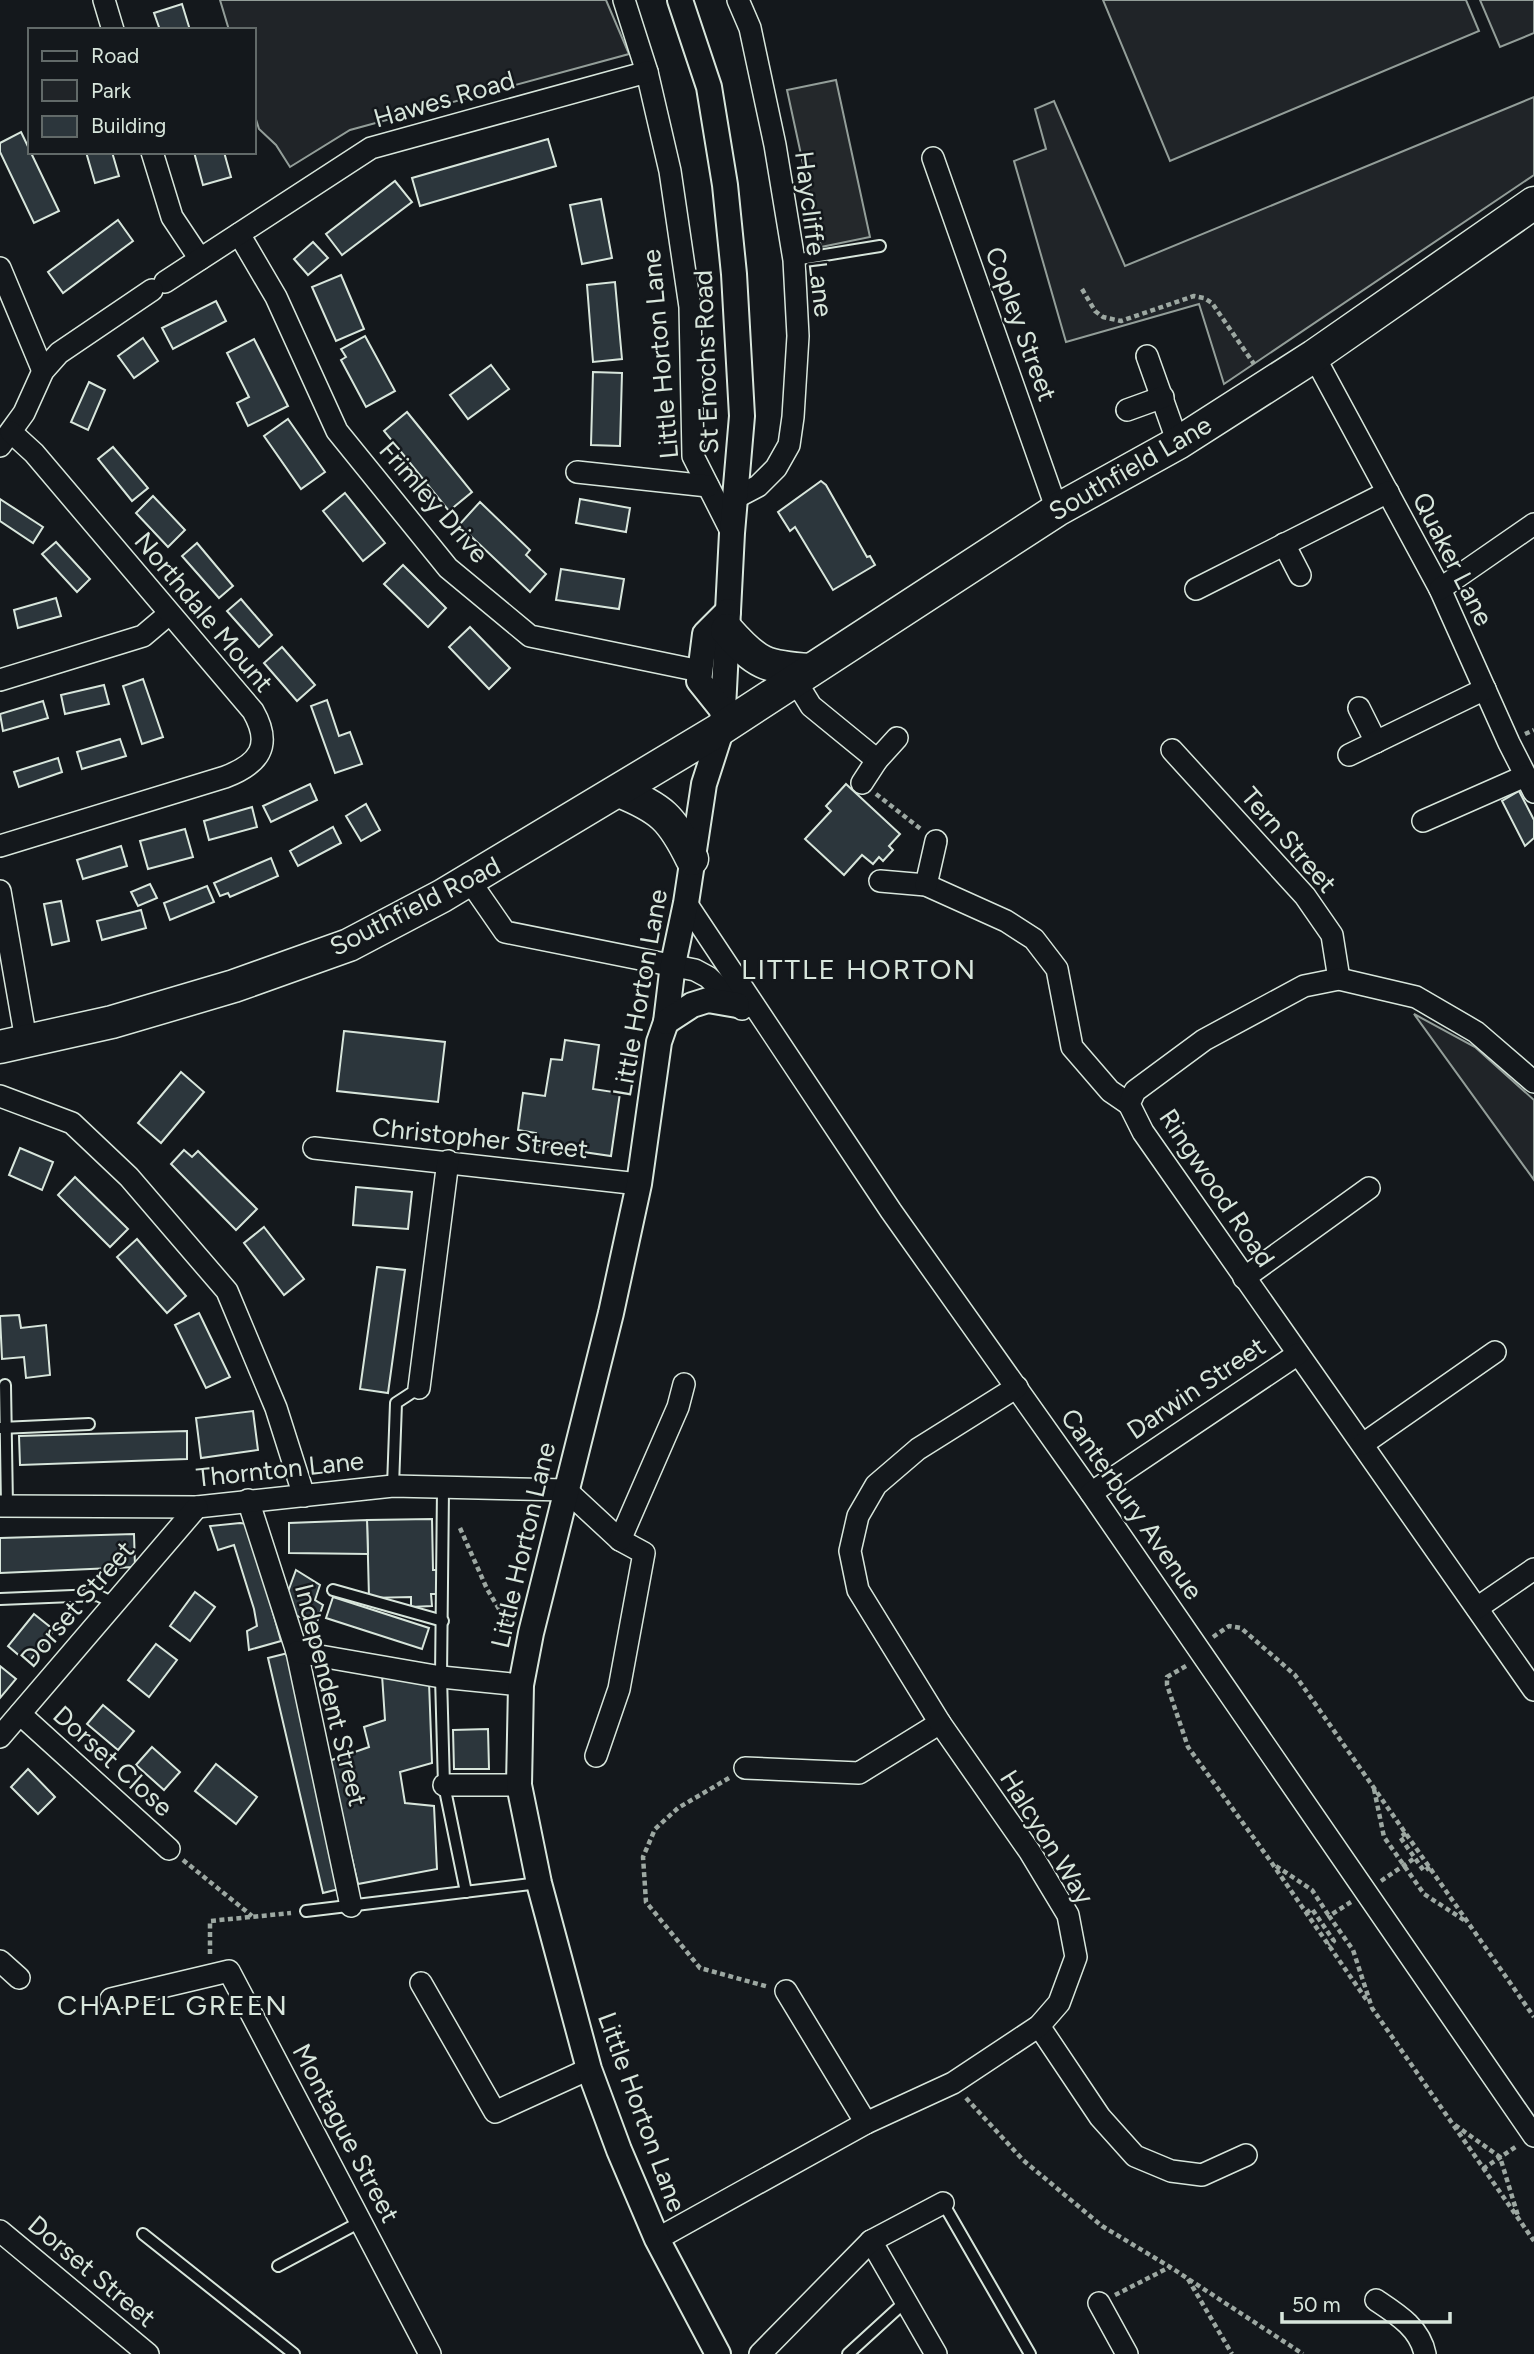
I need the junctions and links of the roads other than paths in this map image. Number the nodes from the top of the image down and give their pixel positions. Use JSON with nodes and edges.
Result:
{"nodes":[{"id":1,"x":104,"y":0,"type":"edge"},
{"id":2,"x":624,"y":0,"type":"edge"},
{"id":3,"x":680,"y":0,"type":"edge"},
{"id":4,"x":738,"y":0,"type":"edge"},
{"id":5,"x":112,"y":28,"type":"edge"},
{"id":6,"x":647,"y":72,"type":"junction"},
{"id":7,"x":153,"y":154,"type":"edge"},
{"id":8,"x":933,"y":158,"type":"dead end"},
{"id":9,"x":1534,"y":203,"type":"edge"},
{"id":10,"x":239,"y":233,"type":"junction"},
{"id":11,"x":880,"y":246,"type":"dead end"},
{"id":12,"x":200,"y":258,"type":"junction"},
{"id":13,"x":794,"y":260,"type":"junction"},
{"id":14,"x":0,"y":268,"type":"edge"},
{"id":15,"x":1147,"y":356,"type":"dead end"},
{"id":16,"x":1314,"y":356,"type":"junction"},
{"id":17,"x":43,"y":370,"type":"junction"},
{"id":18,"x":1163,"y":397,"type":"junction"},
{"id":19,"x":1127,"y":410,"type":"dead end"},
{"id":20,"x":6,"y":439,"type":"edge"},
{"id":21,"x":1178,"y":443,"type":"junction"},
{"id":22,"x":576,"y":472,"type":"dead end"},
{"id":23,"x":708,"y":486,"type":"junction"},
{"id":24,"x":1388,"y":492,"type":"junction"},
{"id":25,"x":737,"y":497,"type":"junction"},
{"id":26,"x":1057,"y":510,"type":"junction"},
{"id":27,"x":1534,"y":524,"type":"edge"},
{"id":28,"x":732,"y":533,"type":"junction"},
{"id":29,"x":1284,"y":544,"type":"junction"},
{"id":30,"x":1300,"y":575,"type":"dead end"},
{"id":31,"x":1196,"y":589,"type":"dead end"},
{"id":32,"x":1440,"y":589,"type":"junction"},
{"id":33,"x":169,"y":614,"type":"junction"},
{"id":34,"x":728,"y":621,"type":"junction"},
{"id":35,"x":701,"y":671,"type":"junction"},
{"id":36,"x":803,"y":675,"type":"junction"},
{"id":37,"x":0,"y":680,"type":"edge"},
{"id":38,"x":1485,"y":689,"type":"junction"},
{"id":39,"x":1359,"y":708,"type":"dead end"},
{"id":40,"x":723,"y":719,"type":"junction"},
{"id":41,"x":897,"y":738,"type":"dead end"},
{"id":42,"x":1376,"y":742,"type":"junction"},
{"id":43,"x":1172,"y":750,"type":"dead end"},
{"id":44,"x":1349,"y":755,"type":"dead end"},
{"id":45,"x":877,"y":760,"type":"junction"},
{"id":46,"x":862,"y":783,"type":"road end"},
{"id":47,"x":1530,"y":784,"type":"edge"},
{"id":48,"x":619,"y":791,"type":"junction"},
{"id":49,"x":1423,"y":821,"type":"dead end"},
{"id":50,"x":936,"y":841,"type":"road end"},
{"id":51,"x":0,"y":846,"type":"edge"},
{"id":52,"x":692,"y":859,"type":"junction"},
{"id":53,"x":469,"y":880,"type":"junction"},
{"id":54,"x":880,"y":881,"type":"dead end"},
{"id":55,"x":926,"y":886,"type":"junction"},
{"id":56,"x":0,"y":891,"type":"edge"},
{"id":57,"x":686,"y":903,"type":"junction"},
{"id":58,"x":673,"y":964,"type":"junction"},
{"id":59,"x":1339,"y":979,"type":"junction"},
{"id":60,"x":737,"y":1005,"type":"junction"},
{"id":61,"x":666,"y":1022,"type":"junction"},
{"id":62,"x":778,"y":1040,"type":"junction"},
{"id":63,"x":13,"y":1044,"type":"edge"},
{"id":64,"x":1534,"y":1082,"type":"edge"},
{"id":65,"x":0,"y":1096,"type":"edge"},
{"id":66,"x":1129,"y":1104,"type":"junction"},
{"id":67,"x":314,"y":1148,"type":"dead end"},
{"id":68,"x":448,"y":1161,"type":"junction"},
{"id":69,"x":639,"y":1184,"type":"junction"},
{"id":70,"x":1369,"y":1188,"type":"dead end"},
{"id":71,"x":1244,"y":1278,"type":"junction"},
{"id":72,"x":1495,"y":1352,"type":"dead end"},
{"id":73,"x":1298,"y":1354,"type":"junction"},
{"id":74,"x":684,"y":1384,"type":"dead end"},
{"id":75,"x":5,"y":1385,"type":"dead end"},
{"id":76,"x":1017,"y":1387,"type":"junction"},
{"id":77,"x":419,"y":1388,"type":"joint"},
{"id":78,"x":89,"y":1424,"type":"dead end"},
{"id":79,"x":3,"y":1429,"type":"edge"},
{"id":80,"x":1363,"y":1444,"type":"junction"},
{"id":81,"x":393,"y":1486,"type":"junction"},
{"id":82,"x":443,"y":1489,"type":"junction"},
{"id":83,"x":566,"y":1490,"type":"junction"},
{"id":84,"x":1091,"y":1493,"type":"junction"},
{"id":85,"x":304,"y":1496,"type":"junction"},
{"id":86,"x":248,"y":1500,"type":"junction"},
{"id":87,"x":197,"y":1507,"type":"junction"},
{"id":88,"x":2,"y":1509,"type":"edge"},
{"id":89,"x":620,"y":1540,"type":"junction"},
{"id":90,"x":1534,"y":1569,"type":"edge"},
{"id":91,"x":333,"y":1590,"type":"dead end"},
{"id":92,"x":0,"y":1599,"type":"edge"},
{"id":93,"x":114,"y":1604,"type":"junction"},
{"id":94,"x":1477,"y":1608,"type":"junction"},
{"id":95,"x":443,"y":1621,"type":"junction"},
{"id":96,"x":297,"y":1652,"type":"junction"},
{"id":97,"x":441,"y":1677,"type":"junction"},
{"id":98,"x":521,"y":1685,"type":"junction"},
{"id":99,"x":1534,"y":1690,"type":"edge"},
{"id":100,"x":20,"y":1714,"type":"junction"},
{"id":101,"x":940,"y":1723,"type":"junction"},
{"id":102,"x":0,"y":1737,"type":"edge"},
{"id":103,"x":596,"y":1756,"type":"dead end"},
{"id":104,"x":745,"y":1768,"type":"road end"},
{"id":105,"x":444,"y":1785,"type":"junction"},
{"id":106,"x":519,"y":1785,"type":"junction"},
{"id":107,"x":169,"y":1849,"type":"road end"},
{"id":108,"x":539,"y":1884,"type":"junction"},
{"id":109,"x":466,"y":1892,"type":"junction"},
{"id":110,"x":351,"y":1906,"type":"junction"},
{"id":111,"x":306,"y":1911,"type":"road end"},
{"id":112,"x":0,"y":1961,"type":"edge"},
{"id":113,"x":19,"y":1978,"type":"dead end"},
{"id":114,"x":421,"y":1983,"type":"dead end"},
{"id":115,"x":786,"y":1991,"type":"road end"},
{"id":116,"x":111,"y":1999,"type":"dead end"},
{"id":117,"x":1038,"y":2026,"type":"junction"},
{"id":118,"x":589,"y":2069,"type":"junction"},
{"id":119,"x":866,"y":2123,"type":"junction"},
{"id":120,"x":1534,"y":2136,"type":"edge"},
{"id":121,"x":1246,"y":2155,"type":"dead end"},
{"id":122,"x":943,"y":2203,"type":"joint"},
{"id":123,"x":362,"y":2221,"type":"junction"},
{"id":124,"x":0,"y":2231,"type":"edge"},
{"id":125,"x":143,"y":2234,"type":"dead end"},
{"id":126,"x":657,"y":2239,"type":"junction"},
{"id":127,"x":871,"y":2241,"type":"junction"},
{"id":128,"x":278,"y":2266,"type":"dead end"},
{"id":129,"x":1376,"y":2300,"type":"dead end"},
{"id":130,"x":906,"y":2301,"type":"junction"},
{"id":131,"x":1099,"y":2303,"type":"road end"},
{"id":132,"x":148,"y":2354,"type":"edge"},
{"id":133,"x":294,"y":2354,"type":"edge"},
{"id":134,"x":430,"y":2354,"type":"edge"},
{"id":135,"x":718,"y":2354,"type":"edge"},
{"id":136,"x":760,"y":2354,"type":"edge"},
{"id":137,"x":848,"y":2354,"type":"edge"},
{"id":138,"x":936,"y":2354,"type":"edge"},
{"id":139,"x":1030,"y":2354,"type":"edge"},
{"id":140,"x":1127,"y":2354,"type":"edge"},
{"id":141,"x":1425,"y":2354,"type":"edge"}],
"edges":[{"from":1,"to":5,"type":"street"},
{"from":2,"to":6,"type":"street","name":"Little Horton Lane"},
{"from":3,"to":25,"type":"street","name":"St Enochs Road"},
{"from":4,"to":13,"type":"street","name":"Haycliffe Lane"},
{"from":6,"to":10,"type":"street","name":"Hawes Road"},
{"from":6,"to":23,"type":"street","name":"Little Horton Lane"},
{"from":7,"to":12,"type":"street"},
{"from":8,"to":26,"type":"street","name":"Copley Street"},
{"from":9,"to":16,"type":"main road","name":"Southfield Lane"},
{"from":10,"to":12,"type":"street","name":"Hawes Road"},
{"from":10,"to":35,"type":"street","name":"Frimley Drive"},
{"from":11,"to":13,"type":"lane"},
{"from":12,"to":17,"type":"street","name":"Hawes Road"},
{"from":13,"to":25,"type":"street","name":"Haycliffe Lane"},
{"from":14,"to":17,"type":"street"},
{"from":15,"to":18,"type":"street"},
{"from":16,"to":21,"type":"main road","name":"Southfield Lane"},
{"from":16,"to":24,"type":"street","name":"Quaker Lane"},
{"from":17,"to":20,"type":"street","name":"Hawes Road"},
{"from":18,"to":19,"type":"street"},
{"from":18,"to":21,"type":"street"},
{"from":20,"to":33,"type":"street","name":"Northdale Mount"},
{"from":21,"to":26,"type":"main road","name":"Southfield Lane"},
{"from":22,"to":23,"type":"street"},
{"from":23,"to":28,"type":"street","name":"Little Horton Lane"},
{"from":24,"to":29,"type":"street"},
{"from":24,"to":32,"type":"street","name":"Quaker Lane"},
{"from":25,"to":28,"type":"street","name":"St Enochs Road"},
{"from":26,"to":36,"type":"main road","name":"Southfield Lane"},
{"from":27,"to":32,"type":"street"},
{"from":28,"to":34,"type":"street","name":"St Enochs Road"},
{"from":29,"to":30,"type":"street"},
{"from":29,"to":31,"type":"street"},
{"from":32,"to":38,"type":"street","name":"Quaker Lane"},
{"from":33,"to":37,"type":"street"},
{"from":33,"to":51,"type":"street","name":"Northdale Mount"},
{"from":34,"to":35,"type":"street"},
{"from":34,"to":36,"type":"main road"},
{"from":34,"to":40,"type":"street","name":"St Enochs Road"},
{"from":35,"to":40,"type":"street"},
{"from":36,"to":40,"type":"main road","name":"Southfield Lane"},
{"from":36,"to":45,"type":"street"},
{"from":38,"to":42,"type":"street"},
{"from":38,"to":47,"type":"street","name":"Quaker Lane"},
{"from":39,"to":42,"type":"street"},
{"from":40,"to":48,"type":"main road","name":"Southfield Road"},
{"from":40,"to":52,"type":"street","name":"Little Horton Lane"},
{"from":41,"to":45,"type":"street"},
{"from":42,"to":44,"type":"street"},
{"from":43,"to":59,"type":"street","name":"Tern Street"},
{"from":45,"to":46,"type":"street"},
{"from":47,"to":49,"type":"street"},
{"from":48,"to":52,"type":"main road"},
{"from":48,"to":53,"type":"main road","name":"Southfield Road"},
{"from":50,"to":55,"type":"street"},
{"from":52,"to":57,"type":"street","name":"Little Horton Lane"},
{"from":53,"to":58,"type":"street"},
{"from":53,"to":63,"type":"main road","name":"Southfield Road"},
{"from":54,"to":55,"type":"street"},
{"from":55,"to":66,"type":"street"},
{"from":56,"to":63,"type":"street"},
{"from":57,"to":58,"type":"street","name":"Little Horton Lane"},
{"from":57,"to":62,"type":"street","name":"Canterbury Avenue"},
{"from":58,"to":60,"type":"street"},
{"from":58,"to":61,"type":"street","name":"Little Horton Lane"},
{"from":59,"to":64,"type":"street","name":"Ringwood Road"},
{"from":59,"to":66,"type":"street","name":"Ringwood Road"},
{"from":60,"to":61,"type":"street"},
{"from":60,"to":62,"type":"street"},
{"from":61,"to":69,"type":"street","name":"Little Horton Lane"},
{"from":62,"to":76,"type":"street","name":"Canterbury Avenue"},
{"from":65,"to":85,"type":"street"},
{"from":66,"to":71,"type":"street","name":"Ringwood Road"},
{"from":67,"to":68,"type":"street","name":"Christopher Street"},
{"from":68,"to":69,"type":"street","name":"Christopher Street"},
{"from":68,"to":77,"type":"street"},
{"from":69,"to":83,"type":"street","name":"Little Horton Lane"},
{"from":70,"to":71,"type":"street"},
{"from":71,"to":73,"type":"street","name":"Ringwood Road"},
{"from":72,"to":80,"type":"street"},
{"from":73,"to":80,"type":"street","name":"Ringwood Road"},
{"from":73,"to":84,"type":"street","name":"Darwin Street"},
{"from":74,"to":89,"type":"street"},
{"from":75,"to":79,"type":"lane"},
{"from":76,"to":84,"type":"street","name":"Canterbury Avenue"},
{"from":76,"to":101,"type":"street","name":"Halcyon Way"},
{"from":77,"to":81,"type":"lane"},
{"from":78,"to":79,"type":"lane"},
{"from":79,"to":88,"type":"lane"},
{"from":80,"to":94,"type":"street","name":"Ringwood Road"},
{"from":81,"to":82,"type":"street","name":"Thornton Lane"},
{"from":81,"to":85,"type":"street","name":"Thornton Lane"},
{"from":82,"to":83,"type":"street","name":"Thornton Lane"},
{"from":82,"to":95,"type":"lane"},
{"from":83,"to":89,"type":"street"},
{"from":83,"to":98,"type":"street","name":"Little Horton Lane"},
{"from":84,"to":120,"type":"street","name":"Canterbury Avenue"},
{"from":85,"to":86,"type":"street","name":"Thornton Lane"},
{"from":86,"to":87,"type":"street","name":"Thornton Lane"},
{"from":86,"to":96,"type":"street","name":"Independent Street"},
{"from":87,"to":88,"type":"street","name":"Thornton Lane"},
{"from":87,"to":93,"type":"street","name":"Dorset Street"},
{"from":89,"to":103,"type":"street"},
{"from":90,"to":94,"type":"street"},
{"from":91,"to":95,"type":"lane"},
{"from":92,"to":93,"type":"lane"},
{"from":93,"to":100,"type":"street","name":"Dorset Street"},
{"from":94,"to":99,"type":"street","name":"Ringwood Road"},
{"from":95,"to":97,"type":"lane"},
{"from":96,"to":97,"type":"street"},
{"from":96,"to":110,"type":"street","name":"Independent Street"},
{"from":97,"to":98,"type":"street"},
{"from":97,"to":105,"type":"lane"},
{"from":98,"to":106,"type":"street","name":"Little Horton Lane"},
{"from":100,"to":102,"type":"street","name":"Dorset Street"},
{"from":100,"to":107,"type":"street","name":"Dorset Close"},
{"from":101,"to":104,"type":"street"},
{"from":101,"to":117,"type":"street","name":"Halcyon Way"},
{"from":105,"to":106,"type":"street"},
{"from":105,"to":109,"type":"lane"},
{"from":106,"to":108,"type":"street","name":"Little Horton Lane"},
{"from":108,"to":109,"type":"lane"},
{"from":108,"to":118,"type":"street","name":"Little Horton Lane"},
{"from":109,"to":110,"type":"lane"},
{"from":110,"to":111,"type":"lane"},
{"from":112,"to":113,"type":"street"},
{"from":114,"to":118,"type":"street"},
{"from":115,"to":119,"type":"street"},
{"from":116,"to":123,"type":"street","name":"Montague Street"},
{"from":117,"to":119,"type":"street","name":"Halcyon Way"},
{"from":117,"to":121,"type":"street"},
{"from":118,"to":126,"type":"street","name":"Little Horton Lane"},
{"from":119,"to":126,"type":"street","name":"Halcyon Way"},
{"from":122,"to":127,"type":"street"},
{"from":122,"to":139,"type":"lane"},
{"from":123,"to":128,"type":"lane"},
{"from":123,"to":134,"type":"street","name":"Montague Street"},
{"from":124,"to":132,"type":"street","name":"Dorset Street"},
{"from":125,"to":133,"type":"lane"},
{"from":126,"to":135,"type":"street","name":"Little Horton Lane"},
{"from":127,"to":130,"type":"street"},
{"from":127,"to":136,"type":"street"},
{"from":129,"to":141,"type":"street"},
{"from":130,"to":137,"type":"lane"},
{"from":130,"to":138,"type":"street"},
{"from":131,"to":140,"type":"street"}]}
